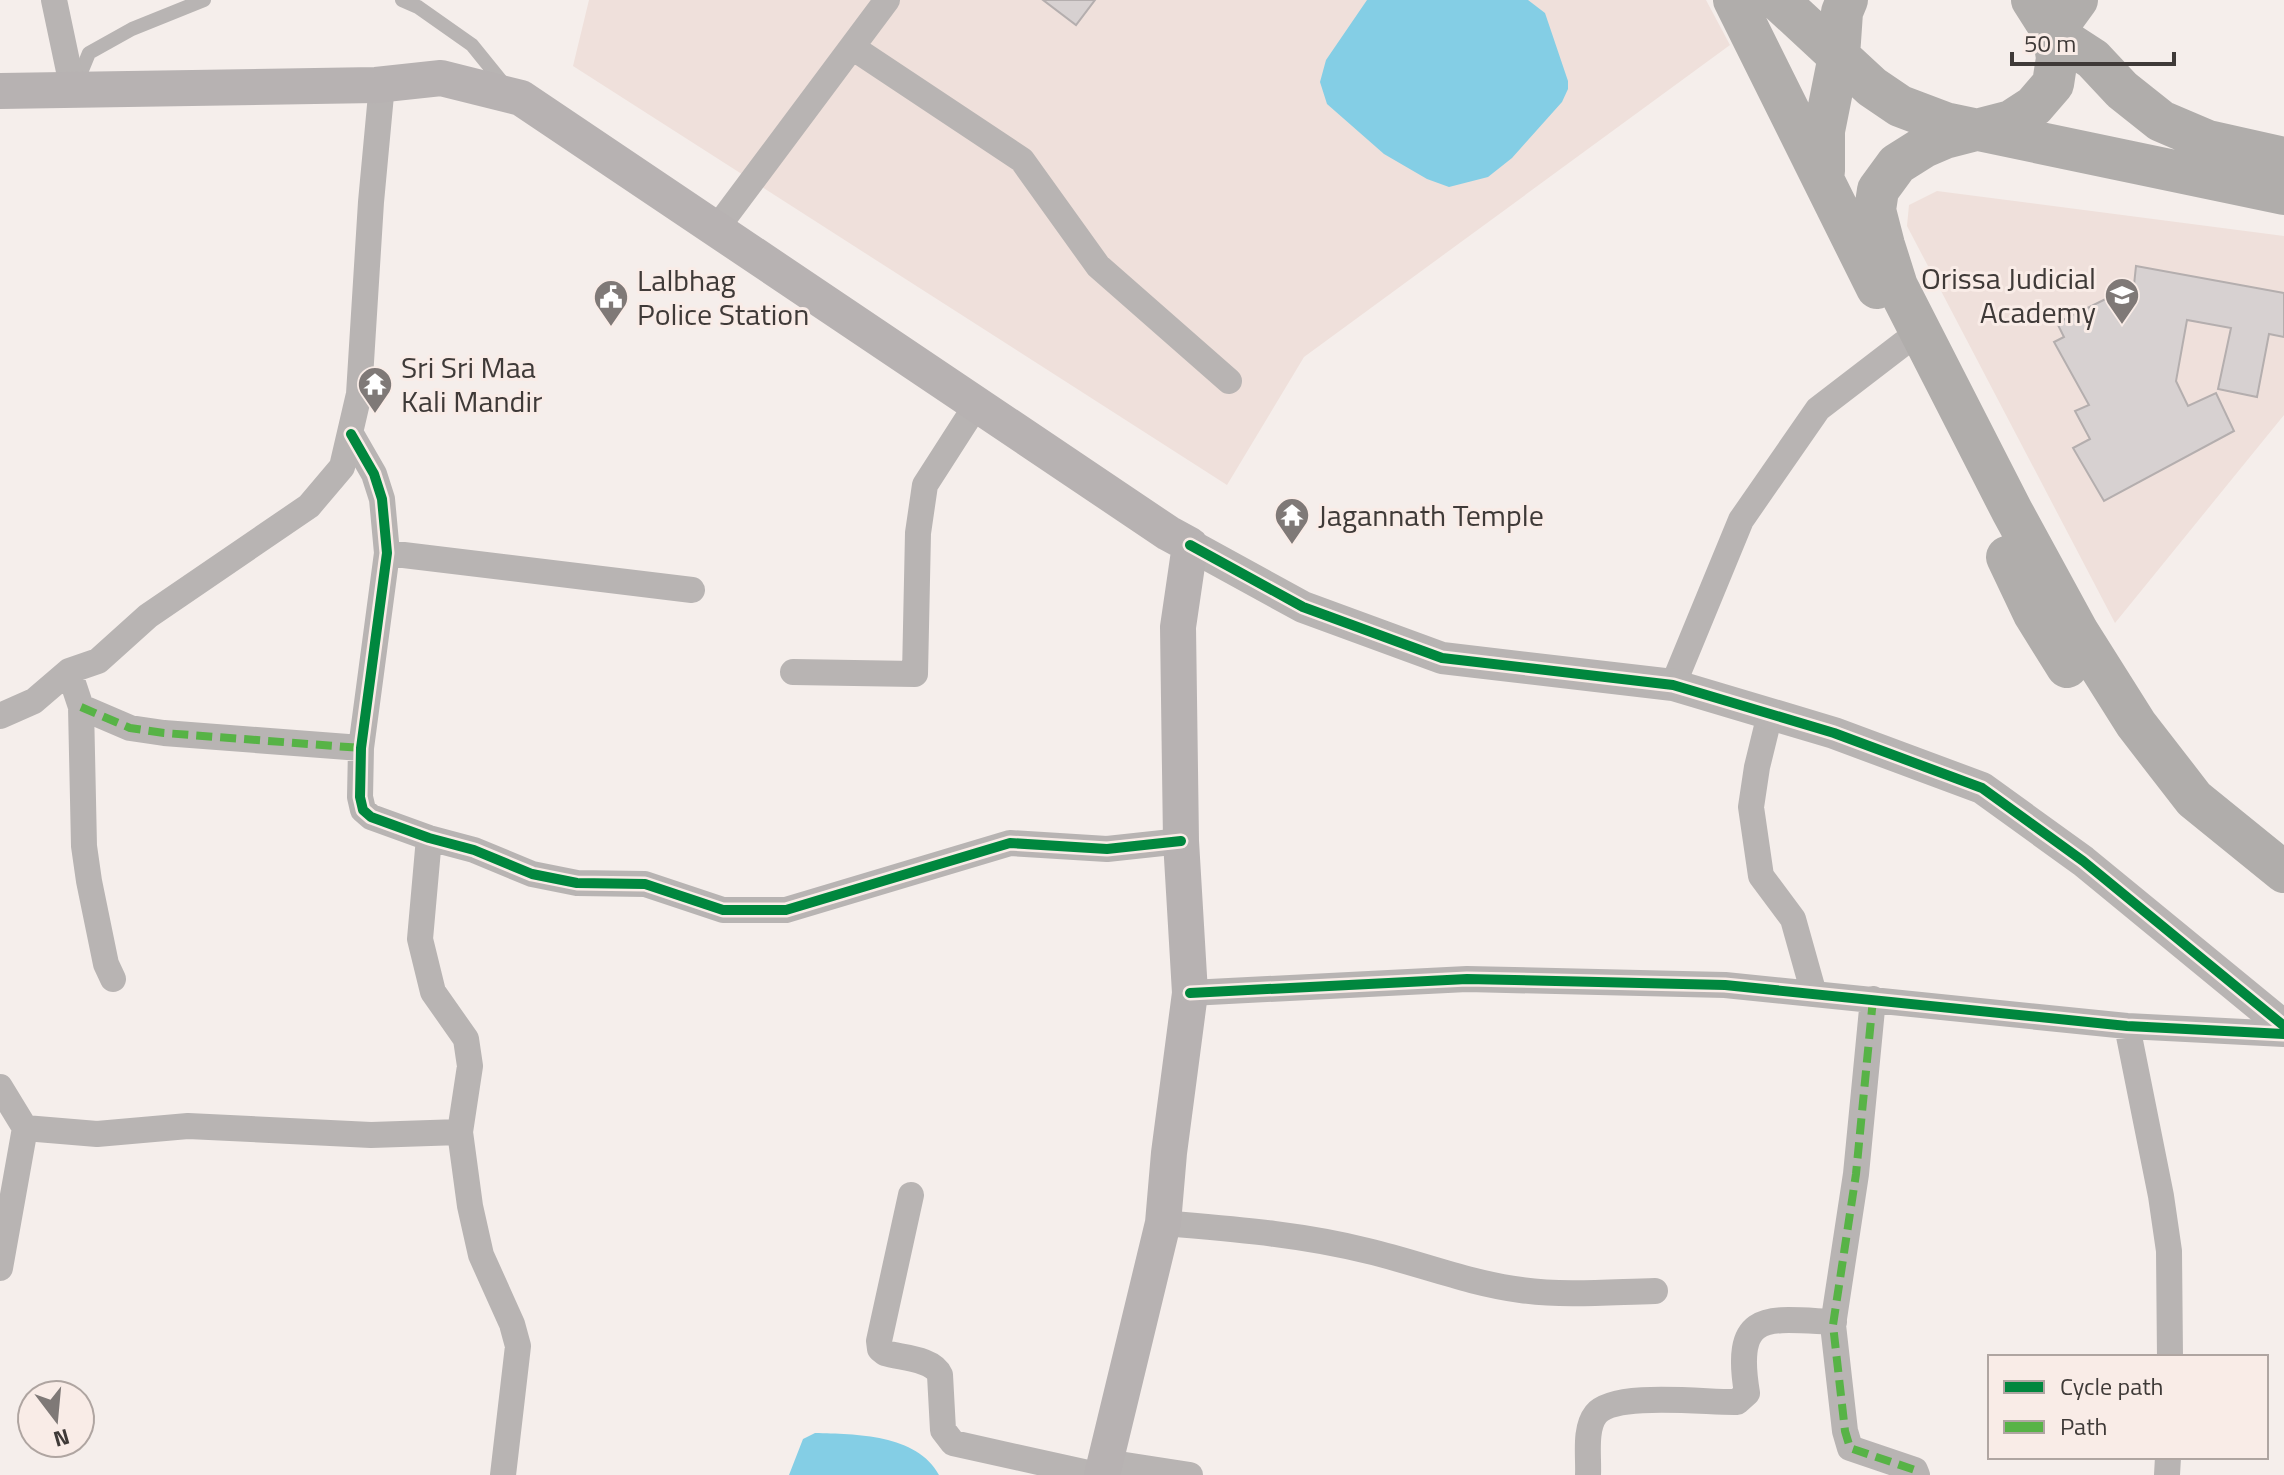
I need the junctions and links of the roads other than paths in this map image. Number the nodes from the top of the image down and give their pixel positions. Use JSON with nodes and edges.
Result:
{"nodes":[{"id":1,"x":54,"y":0,"type":"edge"},
{"id":2,"x":204,"y":0,"type":"edge"},
{"id":3,"x":402,"y":0,"type":"edge"},
{"id":4,"x":887,"y":0,"type":"edge"},
{"id":5,"x":1734,"y":0,"type":"edge"},
{"id":6,"x":1778,"y":0,"type":"edge"},
{"id":7,"x":1847,"y":0,"type":"edge"},
{"id":8,"x":2054,"y":11,"type":"edge"},
{"id":9,"x":852,"y":47,"type":"junction"},
{"id":10,"x":1839,"y":56,"type":"junction"},
{"id":11,"x":382,"y":84,"type":"junction"},
{"id":12,"x":73,"y":90,"type":"junction"},
{"id":13,"x":0,"y":91,"type":"edge"},
{"id":14,"x":514,"y":96,"type":"junction"},
{"id":15,"x":1981,"y":129,"type":"junction"},
{"id":16,"x":2284,"y":158,"type":"edge"},
{"id":17,"x":1825,"y":180,"type":"junction"},
{"id":18,"x":2284,"y":194,"type":"edge"},
{"id":19,"x":716,"y":229,"type":"junction"},
{"id":20,"x":1904,"y":343,"type":"junction"},
{"id":21,"x":1229,"y":381,"type":"dead end"},
{"id":22,"x":977,"y":404,"type":"junction"},
{"id":23,"x":351,"y":434,"type":"junction"},
{"id":24,"x":1190,"y":545,"type":"junction"},
{"id":25,"x":387,"y":553,"type":"junction"},
{"id":26,"x":692,"y":590,"type":"dead end"},
{"id":27,"x":69,"y":671,"type":"junction"},
{"id":28,"x":793,"y":672,"type":"dead end"},
{"id":29,"x":1673,"y":685,"type":"junction"},
{"id":30,"x":81,"y":707,"type":"junction"},
{"id":31,"x":1770,"y":714,"type":"junction"},
{"id":32,"x":0,"y":716,"type":"edge"},
{"id":33,"x":361,"y":748,"type":"junction"},
{"id":34,"x":429,"y":838,"type":"junction"},
{"id":35,"x":1181,"y":841,"type":"junction"},
{"id":36,"x":2284,"y":872,"type":"edge"},
{"id":37,"x":2284,"y":906,"type":"edge"},
{"id":38,"x":113,"y":979,"type":"dead end"},
{"id":39,"x":1190,"y":993,"type":"junction"},
{"id":40,"x":1814,"y":994,"type":"junction"},
{"id":41,"x":1873,"y":999,"type":"junction"},
{"id":42,"x":2127,"y":1026,"type":"junction"},
{"id":43,"x":2284,"y":1026,"type":"edge"},
{"id":44,"x":2284,"y":1034,"type":"edge"},
{"id":45,"x":0,"y":1087,"type":"edge"},
{"id":46,"x":25,"y":1128,"type":"junction"},
{"id":47,"x":460,"y":1132,"type":"junction"},
{"id":48,"x":911,"y":1195,"type":"dead end"},
{"id":49,"x":1163,"y":1223,"type":"junction"},
{"id":50,"x":0,"y":1268,"type":"edge"},
{"id":51,"x":1655,"y":1291,"type":"dead end"},
{"id":52,"x":1834,"y":1322,"type":"junction"},
{"id":53,"x":2170,"y":1355,"type":"edge"},
{"id":54,"x":1102,"y":1471,"type":"edge"},
{"id":55,"x":503,"y":1475,"type":"edge"},
{"id":56,"x":1190,"y":1475,"type":"edge"},
{"id":57,"x":1588,"y":1475,"type":"edge"},
{"id":58,"x":1917,"y":1475,"type":"edge"}],
"edges":[{"from":1,"to":12,"type":"street"},
{"from":2,"to":12,"type":"lane"},
{"from":3,"to":14,"type":"lane"},
{"from":4,"to":9,"type":"street"},
{"from":5,"to":17,"type":"main road"},
{"from":6,"to":10,"type":"main road"},
{"from":7,"to":10,"type":"main road"},
{"from":8,"to":15,"type":"main road"},
{"from":8,"to":16,"type":"main road"},
{"from":9,"to":19,"type":"street"},
{"from":9,"to":21,"type":"street"},
{"from":10,"to":15,"type":"main road"},
{"from":10,"to":17,"type":"main road"},
{"from":11,"to":12,"type":"main road"},
{"from":11,"to":14,"type":"main road"},
{"from":11,"to":23,"type":"street"},
{"from":12,"to":13,"type":"main road"},
{"from":14,"to":19,"type":"main road"},
{"from":15,"to":18,"type":"main road"},
{"from":15,"to":36,"type":"main road"},
{"from":17,"to":20,"type":"main road"},
{"from":19,"to":22,"type":"main road"},
{"from":20,"to":29,"type":"street"},
{"from":20,"to":37,"type":"main road"},
{"from":22,"to":24,"type":"main road"},
{"from":22,"to":28,"type":"street"},
{"from":23,"to":25,"type":"street"},
{"from":23,"to":27,"type":"street"},
{"from":24,"to":29,"type":"street"},
{"from":24,"to":35,"type":"main road"},
{"from":25,"to":26,"type":"street"},
{"from":25,"to":33,"type":"street"},
{"from":27,"to":30,"type":"street"},
{"from":27,"to":32,"type":"street"},
{"from":29,"to":31,"type":"street"},
{"from":30,"to":33,"type":"street"},
{"from":30,"to":38,"type":"street"},
{"from":31,"to":40,"type":"street"},
{"from":31,"to":43,"type":"street"},
{"from":33,"to":34,"type":"street"},
{"from":34,"to":35,"type":"street"},
{"from":34,"to":47,"type":"street"},
{"from":35,"to":39,"type":"main road"},
{"from":39,"to":40,"type":"street"},
{"from":39,"to":49,"type":"main road"},
{"from":40,"to":41,"type":"street"},
{"from":41,"to":42,"type":"street"},
{"from":41,"to":52,"type":"street"},
{"from":42,"to":44,"type":"street"},
{"from":42,"to":53,"type":"street"},
{"from":45,"to":46,"type":"street"},
{"from":46,"to":47,"type":"street"},
{"from":46,"to":50,"type":"street"},
{"from":47,"to":55,"type":"street"},
{"from":48,"to":54,"type":"street"},
{"from":49,"to":51,"type":"street"},
{"from":49,"to":54,"type":"main road"},
{"from":52,"to":57,"type":"street"},
{"from":52,"to":58,"type":"street"},
{"from":54,"to":56,"type":"street"}]}
